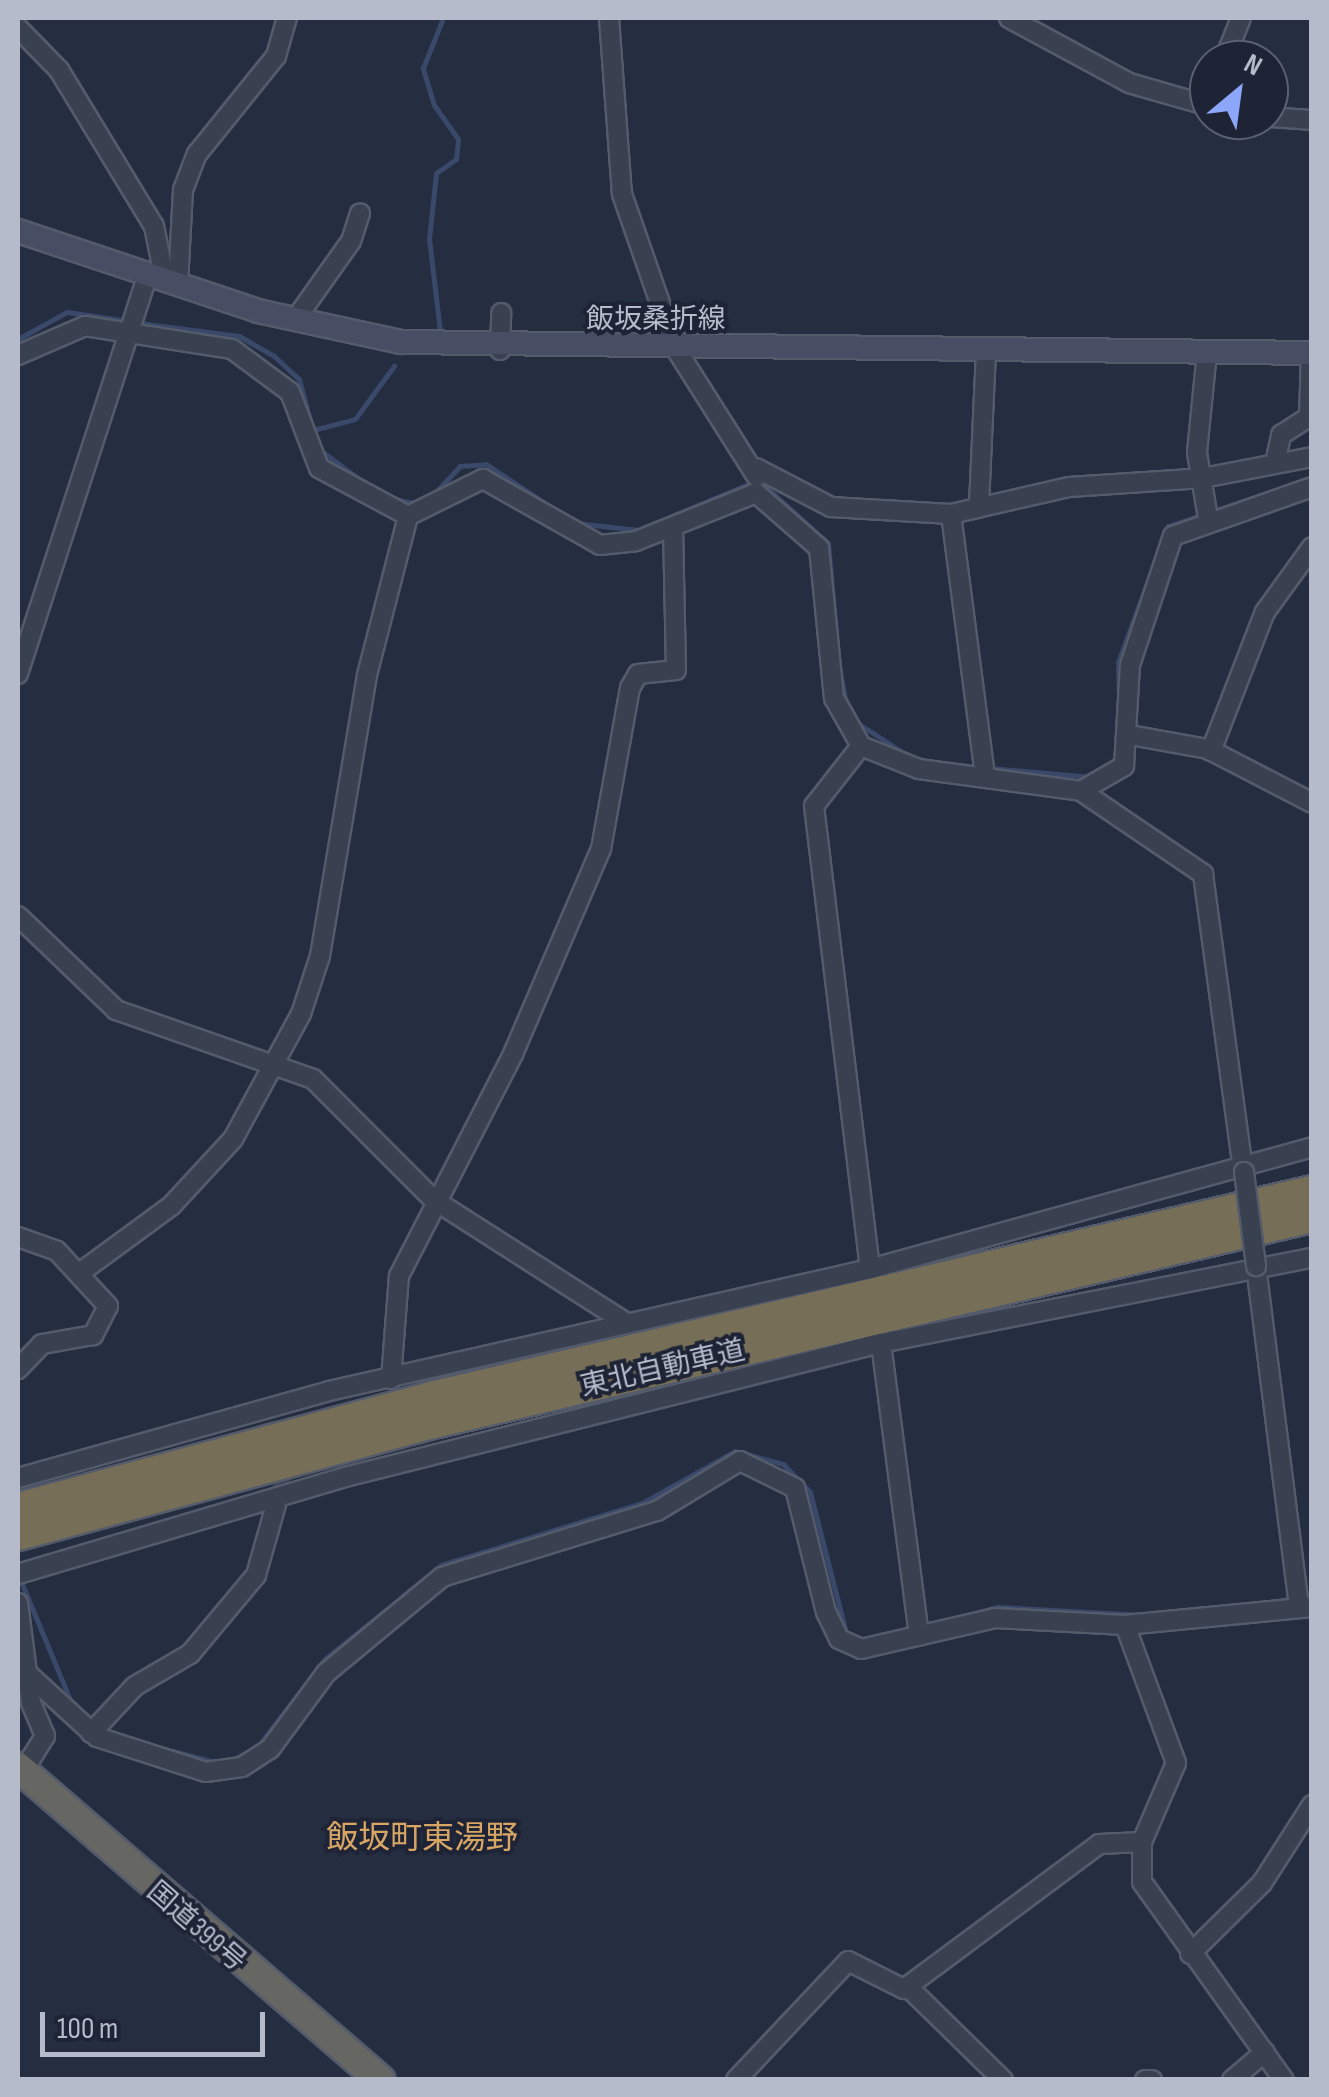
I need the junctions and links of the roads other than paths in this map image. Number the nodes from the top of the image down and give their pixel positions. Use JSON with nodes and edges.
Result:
{"nodes":[{"id":1,"x":287,"y":18,"type":"edge"},
{"id":2,"x":609,"y":18,"type":"edge"},
{"id":3,"x":1009,"y":18,"type":"edge"},
{"id":4,"x":18,"y":28,"type":"edge"},
{"id":5,"x":1189,"y":100,"type":"edge"},
{"id":6,"x":360,"y":213,"type":"dead end"},
{"id":7,"x":18,"y":231,"type":"edge"},
{"id":8,"x":163,"y":280,"type":"junction"},
{"id":9,"x":501,"y":313,"type":"dead end"},
{"id":10,"x":295,"y":320,"type":"junction"},
{"id":11,"x":130,"y":334,"type":"junction"},
{"id":12,"x":676,"y":349,"type":"junction"},
{"id":13,"x":500,"y":350,"type":"junction"},
{"id":14,"x":986,"y":352,"type":"junction"},
{"id":15,"x":1207,"y":352,"type":"junction"},
{"id":16,"x":1311,"y":353,"type":"edge"},
{"id":17,"x":18,"y":356,"type":"edge"},
{"id":18,"x":1312,"y":458,"type":"edge"},
{"id":19,"x":1276,"y":459,"type":"junction"},
{"id":20,"x":1203,"y":478,"type":"junction"},
{"id":21,"x":756,"y":481,"type":"junction"},
{"id":22,"x":1312,"y":487,"type":"edge"},
{"id":23,"x":979,"y":504,"type":"junction"},
{"id":24,"x":1207,"y":509,"type":"junction"},
{"id":25,"x":951,"y":514,"type":"junction"},
{"id":26,"x":408,"y":516,"type":"junction"},
{"id":27,"x":672,"y":528,"type":"junction"},
{"id":28,"x":1312,"y":546,"type":"edge"},
{"id":29,"x":18,"y":674,"type":"edge"},
{"id":30,"x":1130,"y":735,"type":"junction"},
{"id":31,"x":861,"y":746,"type":"junction"},
{"id":32,"x":1211,"y":751,"type":"junction"},
{"id":33,"x":986,"y":769,"type":"junction"},
{"id":34,"x":1081,"y":791,"type":"junction"},
{"id":35,"x":1312,"y":803,"type":"edge"},
{"id":36,"x":18,"y":916,"type":"edge"},
{"id":37,"x":277,"y":1062,"type":"junction"},
{"id":38,"x":1312,"y":1146,"type":"edge"},
{"id":39,"x":1243,"y":1168,"type":"junction"},
{"id":40,"x":1312,"y":1191,"type":"edge"},
{"id":41,"x":434,"y":1200,"type":"junction"},
{"id":42,"x":1312,"y":1217,"type":"edge"},
{"id":43,"x":18,"y":1237,"type":"edge"},
{"id":44,"x":1312,"y":1258,"type":"edge"},
{"id":45,"x":1256,"y":1269,"type":"junction"},
{"id":46,"x":870,"y":1270,"type":"junction"},
{"id":47,"x":81,"y":1272,"type":"junction"},
{"id":48,"x":626,"y":1323,"type":"junction"},
{"id":49,"x":882,"y":1343,"type":"junction"},
{"id":50,"x":18,"y":1369,"type":"edge"},
{"id":51,"x":391,"y":1379,"type":"junction"},
{"id":52,"x":18,"y":1478,"type":"edge"},
{"id":53,"x":282,"y":1497,"type":"junction"},
{"id":54,"x":18,"y":1508,"type":"edge"},
{"id":55,"x":18,"y":1534,"type":"edge"},
{"id":56,"x":20,"y":1573,"type":"edge"},
{"id":57,"x":1301,"y":1602,"type":"edge"},
{"id":58,"x":18,"y":1603,"type":"edge"},
{"id":59,"x":1125,"y":1625,"type":"junction"},
{"id":60,"x":918,"y":1629,"type":"junction"},
{"id":61,"x":29,"y":1675,"type":"junction"},
{"id":62,"x":95,"y":1727,"type":"junction"},
{"id":63,"x":19,"y":1772,"type":"edge"},
{"id":64,"x":1312,"y":1806,"type":"edge"},
{"id":65,"x":1142,"y":1842,"type":"junction"},
{"id":66,"x":1190,"y":1954,"type":"junction"},
{"id":67,"x":908,"y":1987,"type":"junction"},
{"id":68,"x":1265,"y":2052,"type":"junction"},
{"id":69,"x":742,"y":2077,"type":"edge"},
{"id":70,"x":380,"y":2080,"type":"edge"},
{"id":71,"x":1003,"y":2080,"type":"edge"},
{"id":72,"x":1232,"y":2080,"type":"edge"},
{"id":73,"x":1284,"y":2080,"type":"edge"}],
"edges":[{"from":1,"to":8,"type":"street"},
{"from":2,"to":12,"type":"street"},
{"from":3,"to":5,"type":"street"},
{"from":4,"to":8,"type":"street"},
{"from":6,"to":10,"type":"street"},
{"from":7,"to":8,"type":"main road","name":"飯坂桑折線"},
{"from":8,"to":10,"type":"main road","name":"飯坂桑折線"},
{"from":8,"to":11,"type":"street"},
{"from":9,"to":13,"type":"street"},
{"from":10,"to":13,"type":"main road","name":"飯坂桑折線"},
{"from":11,"to":17,"type":"street"},
{"from":11,"to":26,"type":"street"},
{"from":11,"to":29,"type":"street"},
{"from":12,"to":13,"type":"main road","name":"飯坂桑折線"},
{"from":12,"to":14,"type":"main road","name":"飯坂桑折線"},
{"from":12,"to":21,"type":"street"},
{"from":14,"to":15,"type":"main road","name":"飯坂桑折線"},
{"from":14,"to":23,"type":"street"},
{"from":15,"to":16,"type":"main road","name":"飯坂桑折線"},
{"from":15,"to":20,"type":"street"},
{"from":16,"to":19,"type":"street"},
{"from":18,"to":19,"type":"street"},
{"from":19,"to":20,"type":"street"},
{"from":20,"to":23,"type":"street"},
{"from":20,"to":24,"type":"street"},
{"from":21,"to":25,"type":"street"},
{"from":21,"to":27,"type":"street"},
{"from":21,"to":31,"type":"street"},
{"from":22,"to":24,"type":"street"},
{"from":23,"to":25,"type":"street"},
{"from":24,"to":30,"type":"street"},
{"from":25,"to":33,"type":"street"},
{"from":26,"to":27,"type":"street"},
{"from":26,"to":37,"type":"street"},
{"from":27,"to":41,"type":"street"},
{"from":28,"to":32,"type":"street"},
{"from":30,"to":32,"type":"street"},
{"from":30,"to":34,"type":"street"},
{"from":31,"to":33,"type":"street"},
{"from":31,"to":46,"type":"street"},
{"from":32,"to":35,"type":"street"},
{"from":33,"to":34,"type":"street"},
{"from":34,"to":39,"type":"street"},
{"from":36,"to":37,"type":"street"},
{"from":37,"to":41,"type":"street"},
{"from":37,"to":47,"type":"street"},
{"from":38,"to":39,"type":"street"},
{"from":39,"to":45,"type":"street","bridge":true},
{"from":39,"to":46,"type":"street"},
{"from":40,"to":54,"type":"highway","name":"東北自動車道"},
{"from":41,"to":48,"type":"street"},
{"from":41,"to":51,"type":"street"},
{"from":42,"to":55,"type":"highway","name":"東北自動車道"},
{"from":43,"to":47,"type":"street"},
{"from":44,"to":45,"type":"street"},
{"from":45,"to":49,"type":"street"},
{"from":45,"to":57,"type":"street"},
{"from":46,"to":48,"type":"street"},
{"from":47,"to":50,"type":"street"},
{"from":48,"to":51,"type":"street"},
{"from":49,"to":53,"type":"street"},
{"from":49,"to":60,"type":"street"},
{"from":51,"to":52,"type":"street"},
{"from":53,"to":56,"type":"street"},
{"from":53,"to":62,"type":"street"},
{"from":57,"to":59,"type":"street"},
{"from":58,"to":61,"type":"street"},
{"from":59,"to":60,"type":"street"},
{"from":59,"to":65,"type":"street"},
{"from":60,"to":62,"type":"street"},
{"from":61,"to":62,"type":"street"},
{"from":61,"to":63,"type":"street"},
{"from":63,"to":70,"type":"highway","name":"国道399号"},
{"from":64,"to":66,"type":"street"},
{"from":65,"to":66,"type":"street"},
{"from":65,"to":67,"type":"street"},
{"from":66,"to":68,"type":"street"},
{"from":67,"to":69,"type":"street"},
{"from":67,"to":71,"type":"street"},
{"from":68,"to":72,"type":"street"},
{"from":68,"to":73,"type":"street"}]}
